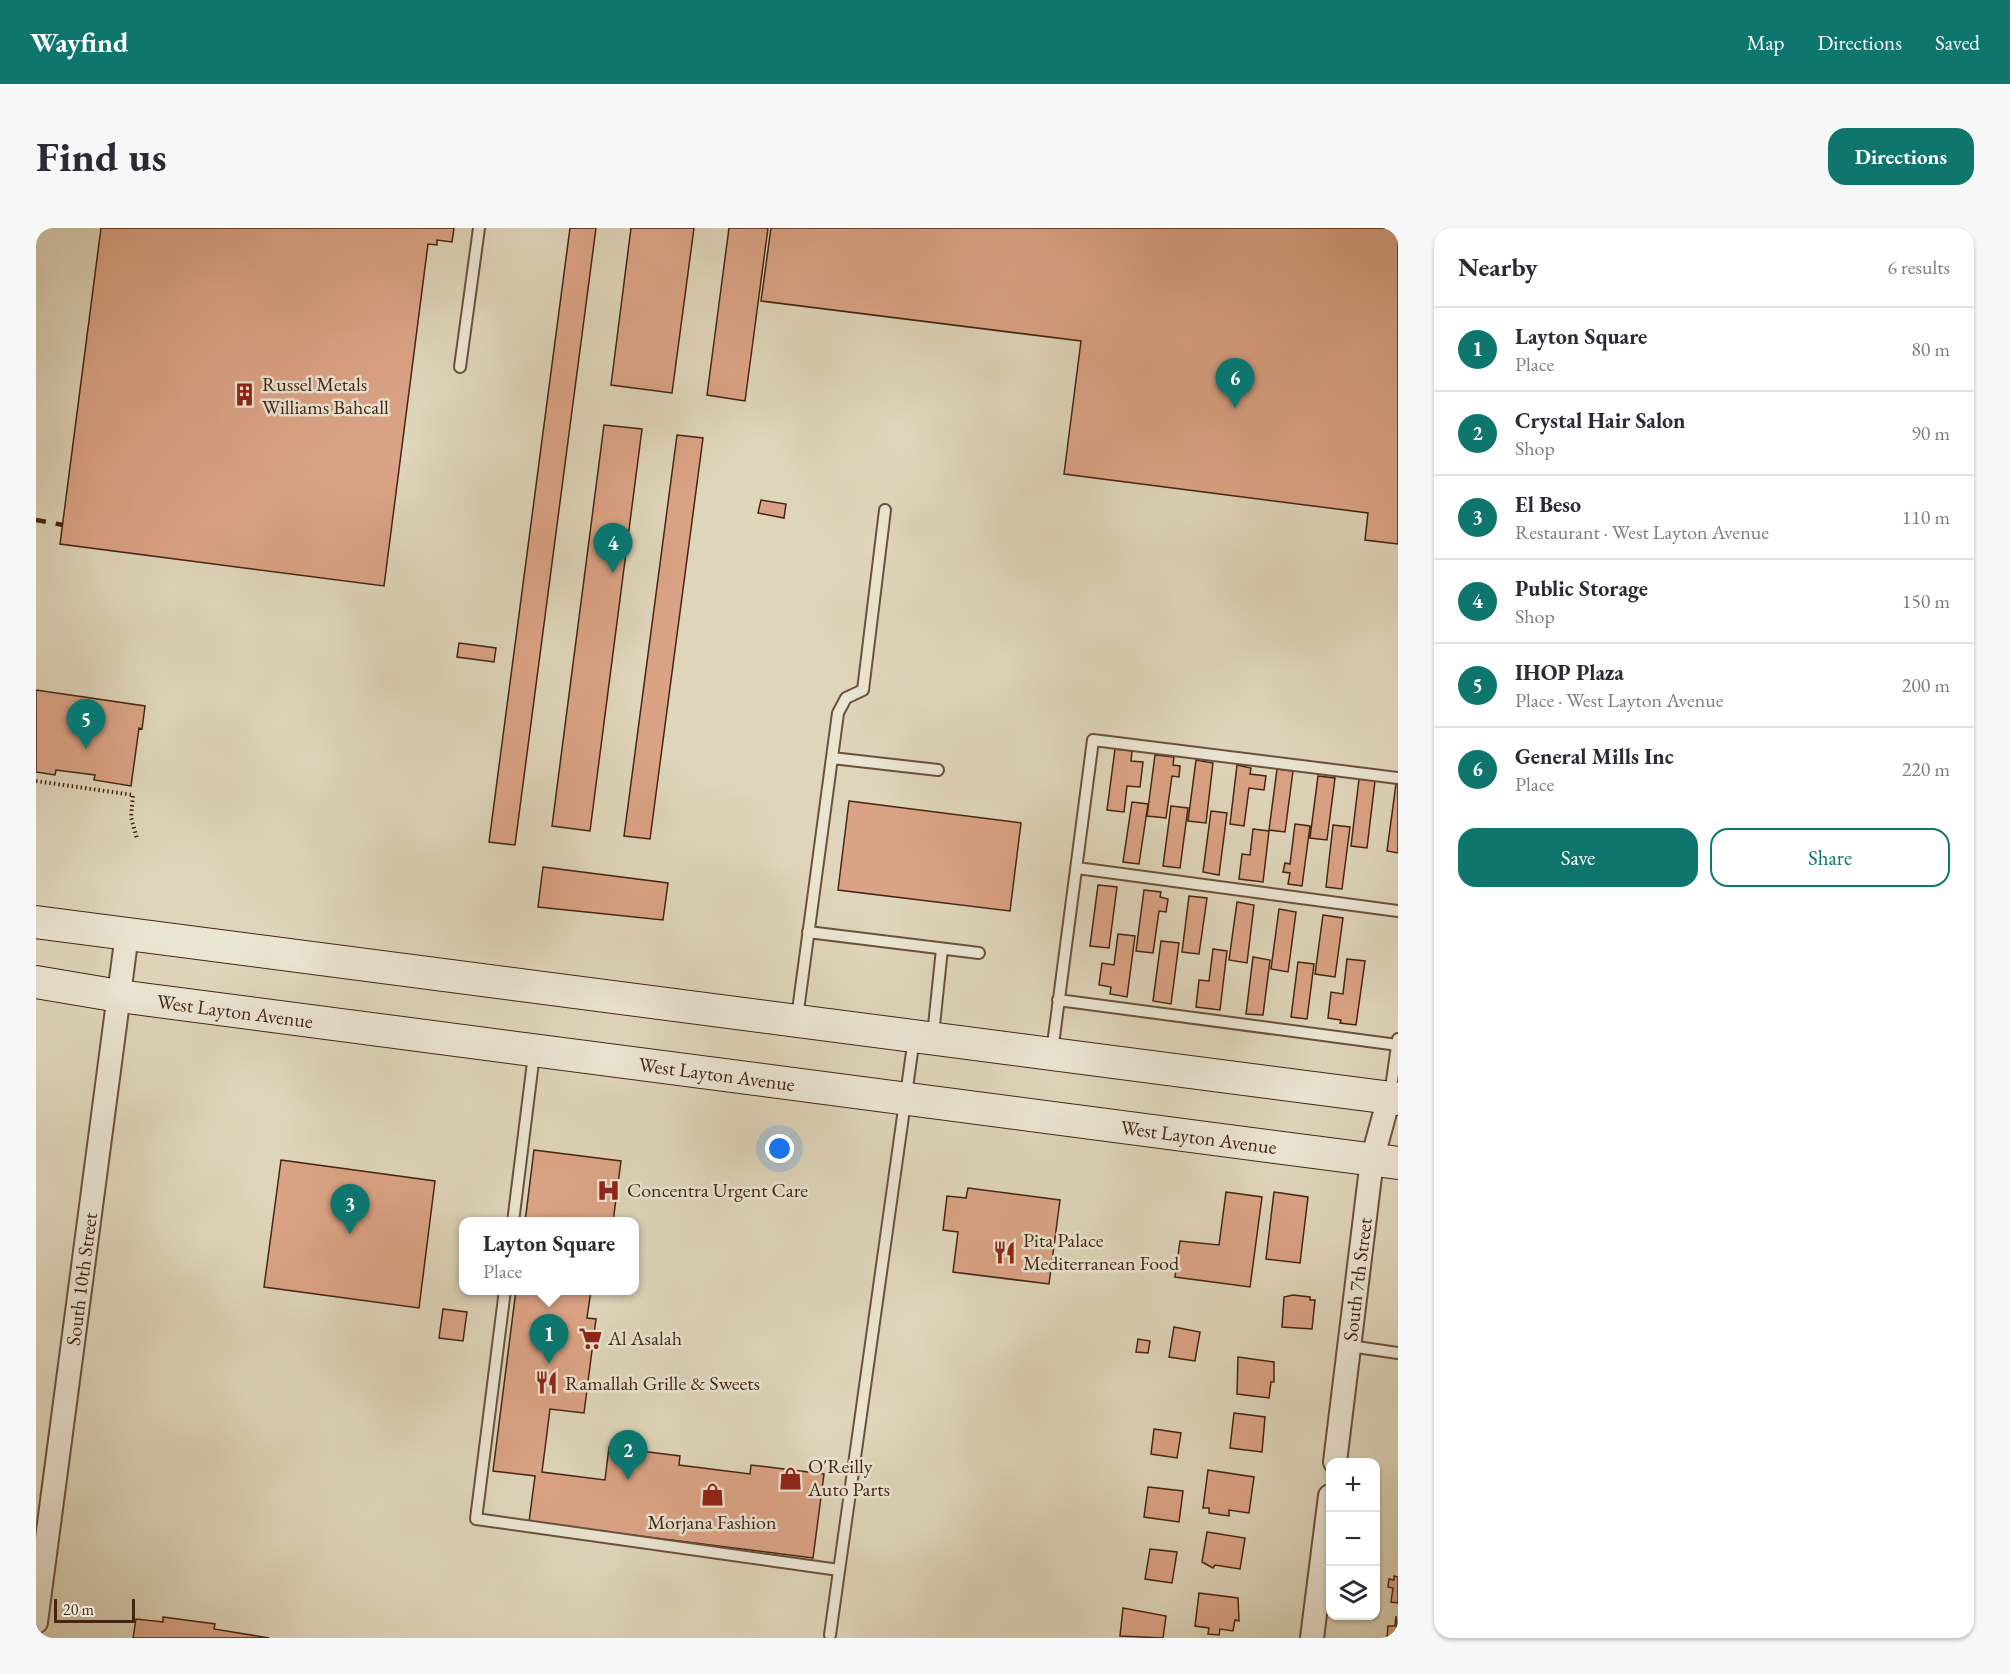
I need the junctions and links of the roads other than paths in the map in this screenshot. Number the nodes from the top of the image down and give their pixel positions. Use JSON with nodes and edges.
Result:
{"nodes":[{"id":1,"x":479,"y":228,"type":"edge"},
{"id":2,"x":460,"y":367,"type":"dead end"},
{"id":3,"x":885,"y":510,"type":"dead end"},
{"id":4,"x":832,"y":758,"type":"junction"},
{"id":5,"x":938,"y":770,"type":"dead end"},
{"id":6,"x":1398,"y":778,"type":"edge"},
{"id":7,"x":1077,"y":868,"type":"junction"},
{"id":8,"x":1398,"y":911,"type":"edge"},
{"id":9,"x":36,"y":922,"type":"edge"},
{"id":10,"x":808,"y":932,"type":"junction"},
{"id":11,"x":127,"y":934,"type":"junction"},
{"id":12,"x":942,"y":949,"type":"junction"},
{"id":13,"x":980,"y":953,"type":"dead end"},
{"id":14,"x":36,"y":982,"type":"edge"},
{"id":15,"x":119,"y":996,"type":"junction"},
{"id":16,"x":1058,"y":1000,"type":"junction"},
{"id":17,"x":796,"y":1022,"type":"junction"},
{"id":18,"x":923,"y":1038,"type":"junction"},
{"id":19,"x":1398,"y":1043,"type":"edge"},
{"id":20,"x":534,"y":1050,"type":"junction"},
{"id":21,"x":1051,"y":1055,"type":"junction"},
{"id":22,"x":1394,"y":1098,"type":"edge"},
{"id":23,"x":905,"y":1099,"type":"junction"},
{"id":24,"x":1385,"y":1162,"type":"edge"},
{"id":25,"x":513,"y":1217,"type":"edge"},
{"id":26,"x":504,"y":1295,"type":"edge"},
{"id":27,"x":1350,"y":1346,"type":"junction"},
{"id":28,"x":1398,"y":1353,"type":"edge"},
{"id":29,"x":1336,"y":1458,"type":"edge"},
{"id":30,"x":1328,"y":1512,"type":"edge"},
{"id":31,"x":839,"y":1570,"type":"junction"},
{"id":32,"x":36,"y":1622,"type":"edge"},
{"id":33,"x":830,"y":1635,"type":"dead end"},
{"id":34,"x":1312,"y":1638,"type":"edge"}],
"edges":[{"from":1,"to":2,"type":"lane"},
{"from":3,"to":4,"type":"lane"},
{"from":4,"to":5,"type":"lane"},
{"from":4,"to":10,"type":"lane"},
{"from":6,"to":7,"type":"lane"},
{"from":7,"to":8,"type":"lane"},
{"from":7,"to":16,"type":"lane"},
{"from":9,"to":11,"type":"main road"},
{"from":10,"to":12,"type":"lane"},
{"from":10,"to":17,"type":"lane"},
{"from":11,"to":15,"type":"street","name":"South 10th Street"},
{"from":11,"to":17,"type":"main road"},
{"from":12,"to":13,"type":"lane"},
{"from":12,"to":18,"type":"lane"},
{"from":14,"to":15,"type":"main road","name":"West Layton Avenue"},
{"from":15,"to":20,"type":"main road","name":"West Layton Avenue"},
{"from":15,"to":32,"type":"street","name":"South 10th Street"},
{"from":16,"to":19,"type":"lane"},
{"from":16,"to":21,"type":"lane"},
{"from":17,"to":18,"type":"main road"},
{"from":18,"to":21,"type":"main road"},
{"from":18,"to":23,"type":"lane"},
{"from":19,"to":22,"type":"lane"},
{"from":20,"to":23,"type":"main road","name":"West Layton Avenue"},
{"from":20,"to":25,"type":"lane"},
{"from":21,"to":22,"type":"main road"},
{"from":22,"to":24,"type":"street","name":"South 7th Street"},
{"from":23,"to":24,"type":"main road","name":"West Layton Avenue"},
{"from":23,"to":31,"type":"lane"},
{"from":24,"to":27,"type":"street","name":"South 7th Street"},
{"from":26,"to":31,"type":"lane"},
{"from":27,"to":28,"type":"lane"},
{"from":27,"to":29,"type":"street","name":"South 7th Street"},
{"from":30,"to":34,"type":"street"},
{"from":31,"to":33,"type":"lane"}]}
